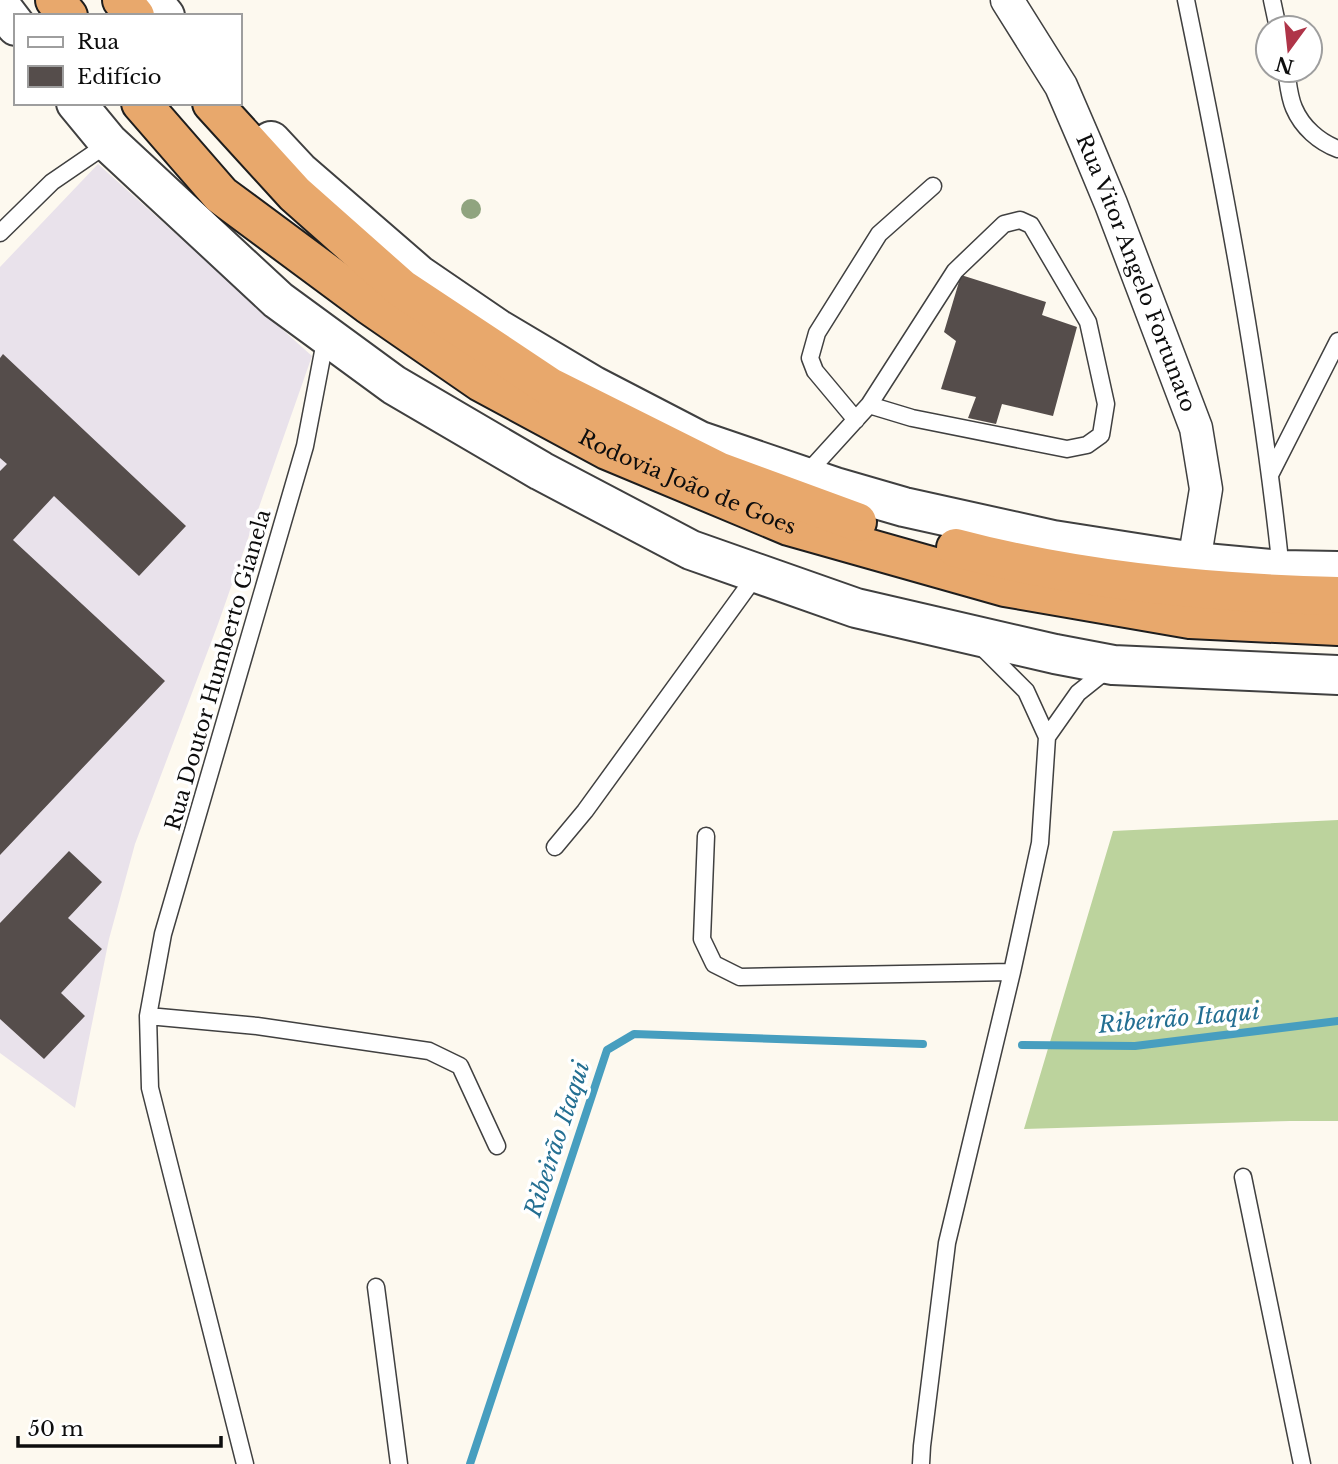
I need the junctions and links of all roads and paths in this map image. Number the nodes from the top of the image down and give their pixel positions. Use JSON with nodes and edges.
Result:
{"nodes":[{"id":1,"x":55,"y":0,"type":"edge"},
{"id":2,"x":122,"y":0,"type":"edge"},
{"id":3,"x":152,"y":0,"type":"edge"},
{"id":4,"x":1007,"y":0,"type":"edge"},
{"id":5,"x":1186,"y":0,"type":"edge"},
{"id":6,"x":0,"y":5,"type":"edge"},
{"id":7,"x":66,"y":14,"type":"edge"},
{"id":8,"x":133,"y":14,"type":"edge"},
{"id":9,"x":163,"y":14,"type":"edge"},
{"id":10,"x":14,"y":23,"type":"edge"},
{"id":11,"x":1289,"y":84,"type":"edge"},
{"id":12,"x":78,"y":105,"type":"edge"},
{"id":13,"x":143,"y":105,"type":"edge"},
{"id":14,"x":214,"y":105,"type":"edge"},
{"id":15,"x":239,"y":105,"type":"edge"},
{"id":16,"x":109,"y":143,"type":"junction"},
{"id":17,"x":1338,"y":149,"type":"edge"},
{"id":18,"x":933,"y":186,"type":"dead end"},
{"id":19,"x":0,"y":233,"type":"edge"},
{"id":20,"x":326,"y":335,"type":"junction"},
{"id":21,"x":1338,"y":341,"type":"edge"},
{"id":22,"x":869,"y":405,"type":"junction"},
{"id":23,"x":856,"y":420,"type":"junction"},
{"id":24,"x":809,"y":471,"type":"dead end"},
{"id":25,"x":1271,"y":473,"type":"junction"},
{"id":26,"x":1194,"y":562,"type":"junction"},
{"id":27,"x":1281,"y":570,"type":"junction"},
{"id":28,"x":1338,"y":571,"type":"edge"},
{"id":29,"x":757,"y":574,"type":"junction"},
{"id":30,"x":1338,"y":596,"type":"edge"},
{"id":31,"x":1338,"y":626,"type":"edge"},
{"id":32,"x":971,"y":636,"type":"junction"},
{"id":33,"x":1113,"y":665,"type":"junction"},
{"id":34,"x":1338,"y":675,"type":"edge"},
{"id":35,"x":1047,"y":737,"type":"junction"},
{"id":36,"x":706,"y":836,"type":"dead end"},
{"id":37,"x":555,"y":847,"type":"dead end"},
{"id":38,"x":1012,"y":972,"type":"junction"},
{"id":39,"x":148,"y":1016,"type":"junction"},
{"id":40,"x":497,"y":1146,"type":"dead end"},
{"id":41,"x":1243,"y":1177,"type":"dead end"},
{"id":42,"x":376,"y":1287,"type":"dead end"},
{"id":43,"x":245,"y":1464,"type":"edge"},
{"id":44,"x":399,"y":1464,"type":"edge"},
{"id":45,"x":921,"y":1464,"type":"edge"},
{"id":46,"x":1302,"y":1464,"type":"edge"}],
"edges":[{"from":1,"to":7,"type":"highway"},
{"from":2,"to":8,"type":"highway"},
{"from":3,"to":9,"type":"street"},
{"from":4,"to":26,"type":"street","name":"Rua Vitor Angelo Fortunato"},
{"from":5,"to":25,"type":"lane"},
{"from":6,"to":10,"type":"street"},
{"from":11,"to":17,"type":"lane"},
{"from":12,"to":16,"type":"street"},
{"from":13,"to":31,"type":"highway","name":"Rodovia João de Goes"},
{"from":14,"to":30,"type":"highway","name":"Rodovia João de Goes"},
{"from":15,"to":26,"type":"street"},
{"from":16,"to":19,"type":"lane"},
{"from":16,"to":20,"type":"street"},
{"from":18,"to":23,"type":"lane"},
{"from":20,"to":29,"type":"street"},
{"from":20,"to":39,"type":"lane","name":"Rua Doutor Humberto Gianela"},
{"from":21,"to":25,"type":"lane"},
{"from":22,"to":22,"type":"lane"},
{"from":22,"to":23,"type":"lane"},
{"from":23,"to":24,"type":"lane"},
{"from":25,"to":27,"type":"lane"},
{"from":26,"to":27,"type":"street"},
{"from":27,"to":28,"type":"street"},
{"from":29,"to":32,"type":"street"},
{"from":29,"to":37,"type":"lane"},
{"from":32,"to":33,"type":"street"},
{"from":32,"to":35,"type":"lane"},
{"from":33,"to":34,"type":"street"},
{"from":33,"to":35,"type":"lane"},
{"from":35,"to":38,"type":"lane"},
{"from":36,"to":38,"type":"lane"},
{"from":38,"to":45,"type":"lane"},
{"from":39,"to":40,"type":"lane"},
{"from":39,"to":43,"type":"lane","name":"Rua Doutor Humberto Gianela"},
{"from":41,"to":46,"type":"lane"},
{"from":42,"to":44,"type":"lane"}]}
